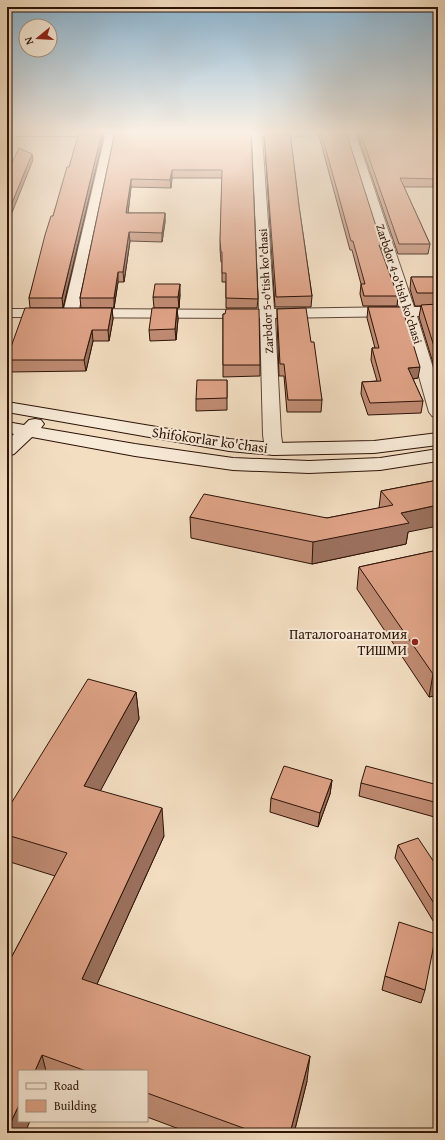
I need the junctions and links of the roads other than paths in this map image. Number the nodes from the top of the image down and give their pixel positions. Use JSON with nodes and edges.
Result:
{"nodes":[{"id":1,"x":99,"y":185,"type":"edge"},
{"id":2,"x":260,"y":185,"type":"edge"},
{"id":3,"x":367,"y":185,"type":"edge"},
{"id":4,"x":408,"y":311,"type":"junction"},
{"id":5,"x":438,"y":311,"type":"edge"},
{"id":6,"x":7,"y":313,"type":"edge"},
{"id":7,"x":70,"y":314,"type":"junction"},
{"id":8,"x":267,"y":314,"type":"junction"},
{"id":9,"x":7,"y":407,"type":"edge"},
{"id":10,"x":438,"y":412,"type":"edge"},
{"id":11,"x":46,"y":414,"type":"junction"},
{"id":12,"x":7,"y":427,"type":"edge"},
{"id":13,"x":28,"y":430,"type":"junction"},
{"id":14,"x":438,"y":439,"type":"edge"},
{"id":15,"x":274,"y":449,"type":"junction"},
{"id":16,"x":7,"y":450,"type":"edge"},
{"id":17,"x":438,"y":455,"type":"edge"}],
"edges":[{"from":1,"to":7,"type":"street"},
{"from":2,"to":8,"type":"street","name":"Zarbdor 5-o'tish ko'chasi"},
{"from":3,"to":4,"type":"street","name":"Zarbdor 4-o'tish ko'chasi"},
{"from":4,"to":5,"type":"street"},
{"from":4,"to":8,"type":"street"},
{"from":4,"to":10,"type":"street","name":"Zarbdor 4-o'tish ko'chasi"},
{"from":6,"to":7,"type":"street"},
{"from":7,"to":8,"type":"street"},
{"from":8,"to":15,"type":"street","name":"Zarbdor 5-o'tish ko'chasi"},
{"from":9,"to":11,"type":"street","name":"Shifokorlar ko'chasi"},
{"from":11,"to":13,"type":"street"},
{"from":11,"to":15,"type":"street","name":"Shifokorlar ko'chasi"},
{"from":12,"to":13,"type":"street","name":"Shifokorlar ko'chasi"},
{"from":13,"to":16,"type":"street"},
{"from":13,"to":17,"type":"street","name":"Shifokorlar ko'chasi"},
{"from":14,"to":15,"type":"street","name":"Shifokorlar ko'chasi"}]}
